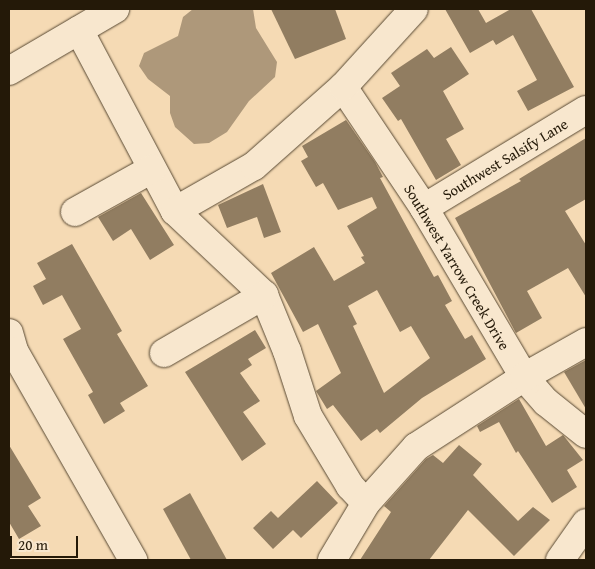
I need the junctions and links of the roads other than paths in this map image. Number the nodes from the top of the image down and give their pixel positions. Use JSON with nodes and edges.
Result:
{"nodes":[{"id":1,"x":115,"y":9,"type":"edge"},
{"id":2,"x":414,"y":9,"type":"edge"},
{"id":3,"x":79,"y":30,"type":"junction"},
{"id":4,"x":9,"y":71,"type":"edge"},
{"id":5,"x":343,"y":87,"type":"junction"},
{"id":6,"x":586,"y":110,"type":"edge"},
{"id":7,"x":152,"y":169,"type":"junction"},
{"id":8,"x":424,"y":208,"type":"junction"},
{"id":9,"x":175,"y":211,"type":"junction"},
{"id":10,"x":75,"y":212,"type":"dead end"},
{"id":11,"x":264,"y":296,"type":"junction"},
{"id":12,"x":9,"y":333,"type":"edge"},
{"id":13,"x":586,"y":342,"type":"edge"},
{"id":14,"x":164,"y":353,"type":"dead end"},
{"id":15,"x":524,"y":377,"type":"junction"},
{"id":16,"x":586,"y":434,"type":"edge"},
{"id":17,"x":366,"y":503,"type":"junction"},
{"id":18,"x":586,"y":523,"type":"edge"},
{"id":19,"x":128,"y":559,"type":"edge"},
{"id":20,"x":332,"y":560,"type":"edge"},
{"id":21,"x":560,"y":560,"type":"edge"}],
"edges":[{"from":1,"to":3,"type":"street"},
{"from":2,"to":5,"type":"street"},
{"from":3,"to":4,"type":"street"},
{"from":3,"to":7,"type":"street"},
{"from":5,"to":8,"type":"street","name":"Southwest Yarrow Creek Drive"},
{"from":5,"to":9,"type":"street"},
{"from":6,"to":8,"type":"street","name":"Southwest Salsify Lane"},
{"from":7,"to":9,"type":"street"},
{"from":7,"to":10,"type":"street"},
{"from":8,"to":15,"type":"street","name":"Southwest Yarrow Creek Drive"},
{"from":9,"to":11,"type":"street"},
{"from":11,"to":14,"type":"street"},
{"from":11,"to":17,"type":"street"},
{"from":12,"to":19,"type":"street"},
{"from":13,"to":15,"type":"street"},
{"from":15,"to":16,"type":"street","name":"Southwest Yarrow Creek Drive"},
{"from":15,"to":17,"type":"street"},
{"from":17,"to":20,"type":"street"},
{"from":18,"to":21,"type":"street"}]}
